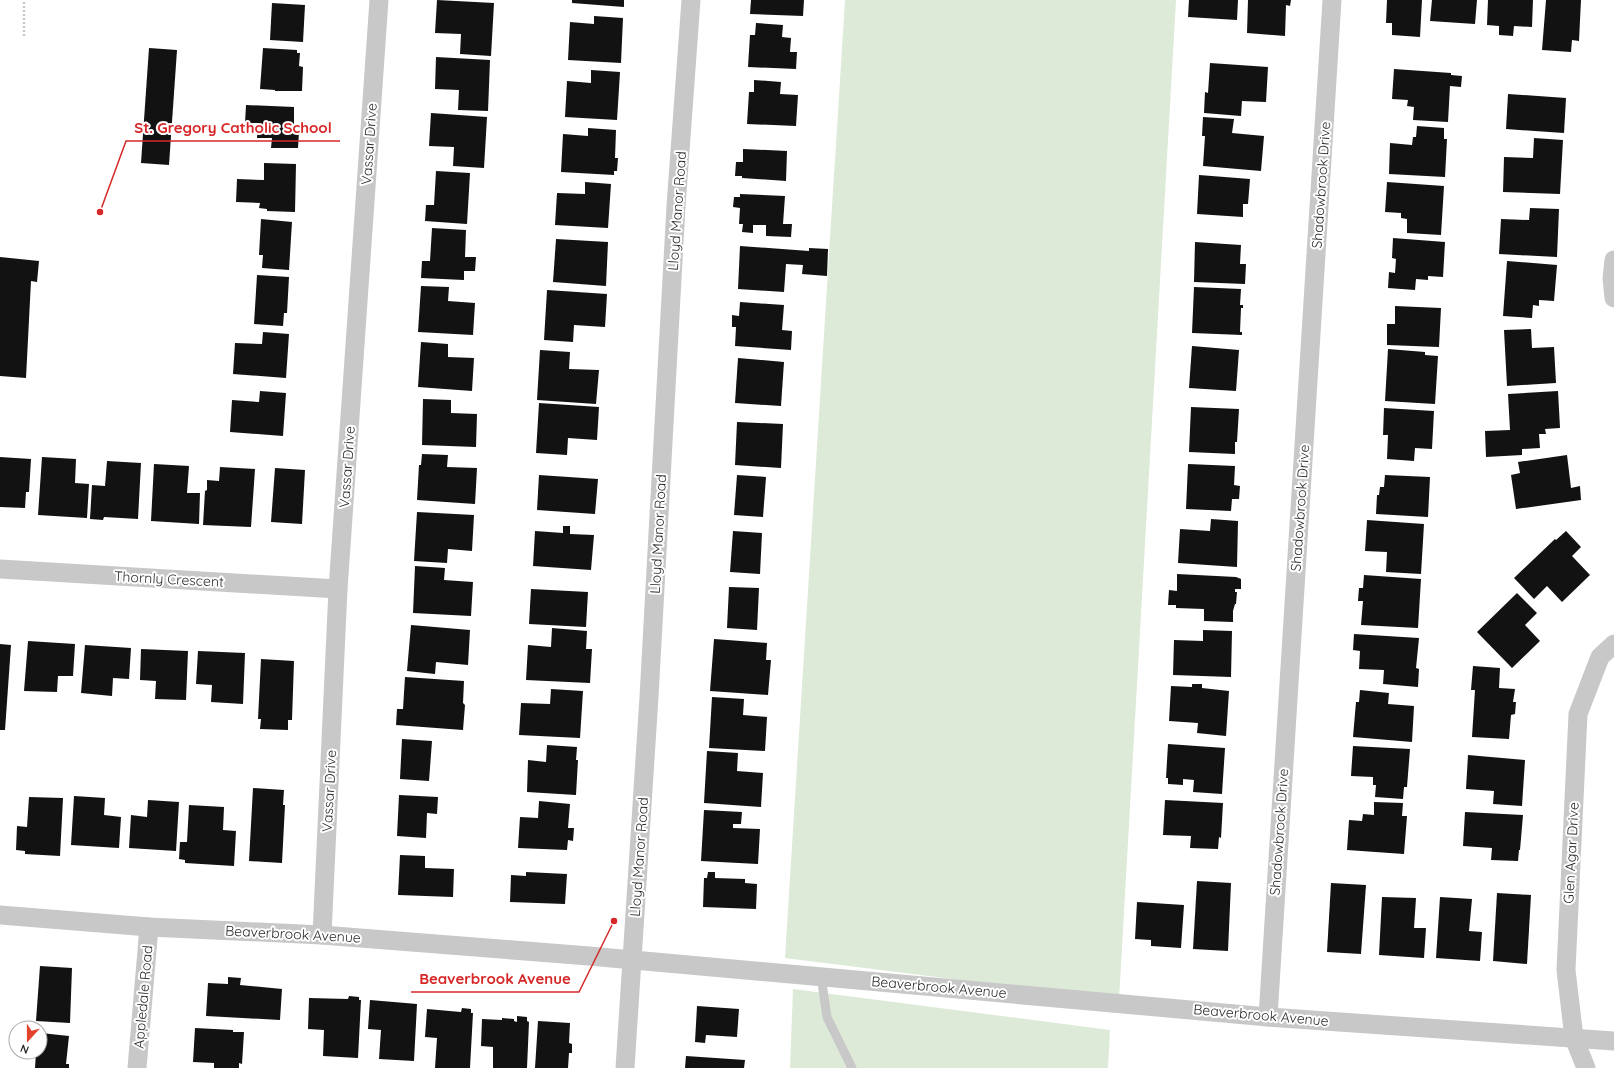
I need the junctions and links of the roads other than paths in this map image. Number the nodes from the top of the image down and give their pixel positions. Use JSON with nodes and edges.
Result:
{"nodes":[{"id":1,"x":379,"y":0,"type":"edge"},
{"id":2,"x":691,"y":0,"type":"edge"},
{"id":3,"x":1332,"y":0,"type":"edge"},
{"id":4,"x":1614,"y":260,"type":"edge"},
{"id":5,"x":1614,"y":298,"type":"edge"},
{"id":6,"x":0,"y":568,"type":"edge"},
{"id":7,"x":338,"y":589,"type":"junction"},
{"id":8,"x":1614,"y":644,"type":"edge"},
{"id":9,"x":0,"y":915,"type":"edge"},
{"id":10,"x":149,"y":927,"type":"junction"},
{"id":11,"x":322,"y":935,"type":"junction"},
{"id":12,"x":632,"y":960,"type":"junction"},
{"id":13,"x":821,"y":976,"type":"junction"},
{"id":14,"x":1268,"y":1016,"type":"junction"},
{"id":15,"x":1574,"y":1038,"type":"junction"},
{"id":16,"x":1614,"y":1041,"type":"edge"},
{"id":17,"x":137,"y":1068,"type":"edge"},
{"id":18,"x":625,"y":1068,"type":"edge"},
{"id":19,"x":852,"y":1068,"type":"edge"},
{"id":20,"x":1586,"y":1068,"type":"edge"}],
"edges":[{"from":1,"to":7,"type":"street","name":"Vassar Drive"},
{"from":2,"to":12,"type":"street","name":"Lloyd Manor Road"},
{"from":3,"to":14,"type":"street","name":"Shadowbrook Drive"},
{"from":4,"to":5,"type":"street"},
{"from":6,"to":7,"type":"street","name":"Thornly Crescent"},
{"from":7,"to":11,"type":"street","name":"Vassar Drive"},
{"from":8,"to":15,"type":"street","name":"Glen Agar Drive"},
{"from":9,"to":10,"type":"street","name":"Beaverbrook Avenue"},
{"from":10,"to":11,"type":"street","name":"Beaverbrook Avenue"},
{"from":10,"to":17,"type":"street","name":"Appledale Road"},
{"from":11,"to":12,"type":"street","name":"Beaverbrook Avenue"},
{"from":12,"to":13,"type":"street","name":"Beaverbrook Avenue"},
{"from":12,"to":18,"type":"street","name":"Lloyd Manor Road"},
{"from":13,"to":14,"type":"street","name":"Beaverbrook Avenue"},
{"from":13,"to":19,"type":"lane"},
{"from":14,"to":15,"type":"street","name":"Beaverbrook Avenue"},
{"from":15,"to":16,"type":"street","name":"Beaverbrook Avenue"},
{"from":15,"to":20,"type":"street","name":"Glen Agar Drive"}]}
